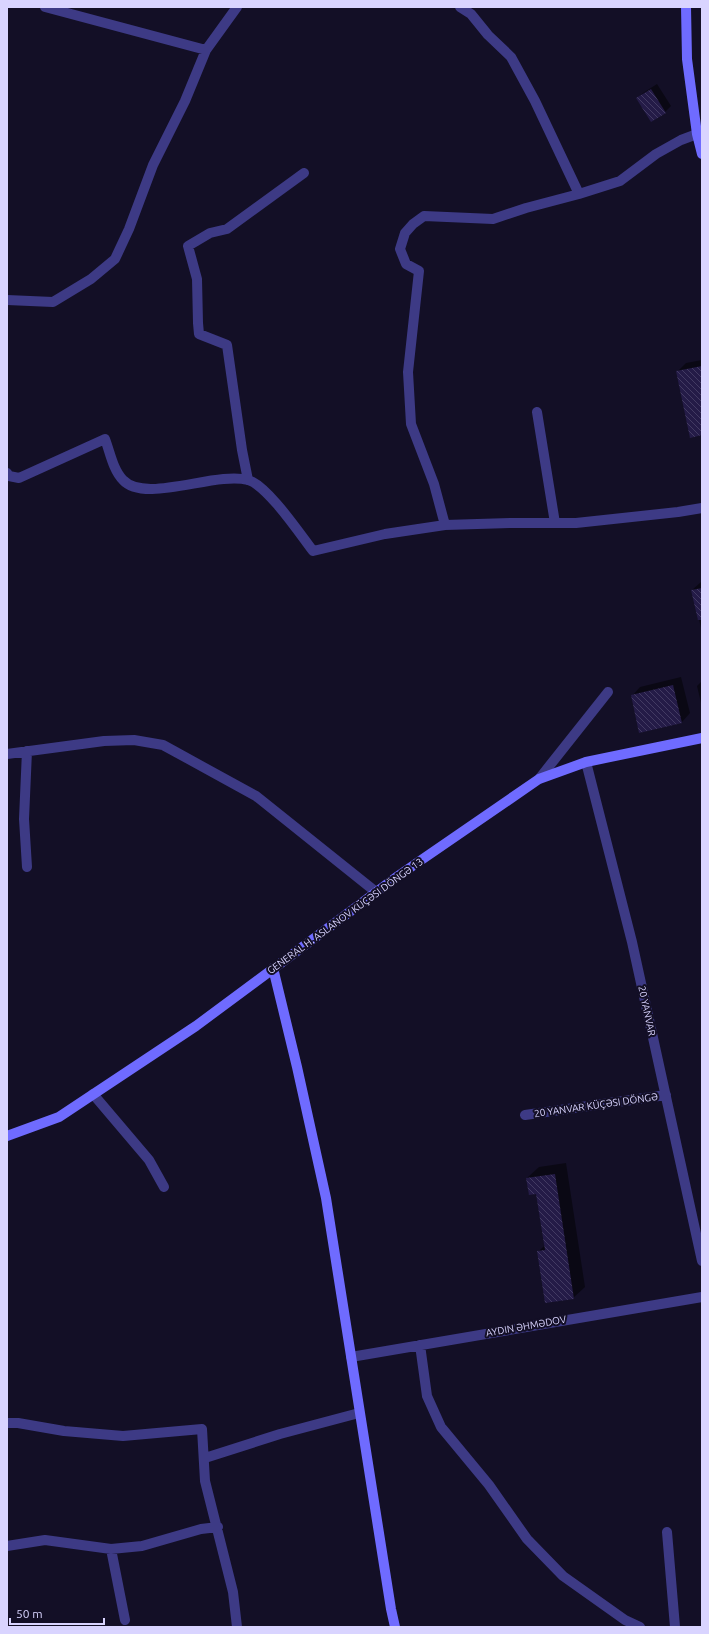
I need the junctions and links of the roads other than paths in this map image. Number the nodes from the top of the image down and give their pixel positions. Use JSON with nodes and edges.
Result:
{"nodes":[{"id":1,"x":45,"y":7,"type":"edge"},
{"id":2,"x":237,"y":7,"type":"edge"},
{"id":3,"x":460,"y":7,"type":"edge"},
{"id":4,"x":686,"y":7,"type":"edge"},
{"id":5,"x":206,"y":50,"type":"junction"},
{"id":6,"x":697,"y":134,"type":"junction"},
{"id":7,"x":702,"y":154,"type":"edge"},
{"id":8,"x":304,"y":173,"type":"dead end"},
{"id":9,"x":579,"y":194,"type":"junction"},
{"id":10,"x":7,"y":300,"type":"edge"},
{"id":11,"x":537,"y":412,"type":"dead end"},
{"id":12,"x":7,"y":473,"type":"edge"},
{"id":13,"x":248,"y":480,"type":"junction"},
{"id":14,"x":702,"y":508,"type":"edge"},
{"id":15,"x":555,"y":523,"type":"junction"},
{"id":16,"x":445,"y":525,"type":"junction"},
{"id":17,"x":608,"y":692,"type":"dead end"},
{"id":18,"x":702,"y":738,"type":"edge"},
{"id":19,"x":27,"y":751,"type":"junction"},
{"id":20,"x":7,"y":754,"type":"edge"},
{"id":21,"x":586,"y":762,"type":"junction"},
{"id":22,"x":539,"y":779,"type":"junction"},
{"id":23,"x":27,"y":867,"type":"dead end"},
{"id":24,"x":376,"y":892,"type":"junction"},
{"id":25,"x":273,"y":968,"type":"junction"},
{"id":26,"x":93,"y":1094,"type":"junction"},
{"id":27,"x":666,"y":1095,"type":"junction"},
{"id":28,"x":525,"y":1115,"type":"dead end"},
{"id":29,"x":7,"y":1136,"type":"edge"},
{"id":30,"x":164,"y":1187,"type":"dead end"},
{"id":31,"x":702,"y":1261,"type":"edge"},
{"id":32,"x":702,"y":1297,"type":"edge"},
{"id":33,"x":420,"y":1345,"type":"junction"},
{"id":34,"x":351,"y":1357,"type":"junction"},
{"id":35,"x":359,"y":1412,"type":"junction"},
{"id":36,"x":7,"y":1423,"type":"edge"},
{"id":37,"x":204,"y":1458,"type":"junction"},
{"id":38,"x":218,"y":1527,"type":"junction"},
{"id":39,"x":667,"y":1532,"type":"dead end"},
{"id":40,"x":7,"y":1546,"type":"edge"},
{"id":41,"x":111,"y":1549,"type":"junction"},
{"id":42,"x":125,"y":1620,"type":"dead end"},
{"id":43,"x":237,"y":1627,"type":"edge"},
{"id":44,"x":396,"y":1627,"type":"edge"},
{"id":45,"x":640,"y":1627,"type":"edge"},
{"id":46,"x":674,"y":1627,"type":"edge"}],
"edges":[{"from":1,"to":5,"type":"street"},
{"from":2,"to":5,"type":"street"},
{"from":3,"to":9,"type":"street"},
{"from":4,"to":6,"type":"main road"},
{"from":5,"to":10,"type":"street"},
{"from":6,"to":7,"type":"main road"},
{"from":6,"to":9,"type":"street"},
{"from":8,"to":13,"type":"street"},
{"from":9,"to":16,"type":"street"},
{"from":11,"to":15,"type":"street"},
{"from":12,"to":13,"type":"street"},
{"from":13,"to":16,"type":"street"},
{"from":14,"to":15,"type":"street"},
{"from":15,"to":16,"type":"street"},
{"from":17,"to":22,"type":"street"},
{"from":18,"to":21,"type":"main road","name":"GENERAL H. ASLANOV KÜÇƏSI DÖNGƏ 13"},
{"from":19,"to":20,"type":"street"},
{"from":19,"to":23,"type":"street"},
{"from":19,"to":24,"type":"street"},
{"from":21,"to":22,"type":"main road","name":"GENERAL H. ASLANOV KÜÇƏSI DÖNGƏ 13"},
{"from":21,"to":27,"type":"street","name":"20 YANVAR"},
{"from":22,"to":24,"type":"main road","name":"GENERAL H. ASLANOV KÜÇƏSI DÖNGƏ 13"},
{"from":24,"to":25,"type":"main road","name":"GENERAL H. ASLANOV KÜÇƏSI DÖNGƏ 13"},
{"from":25,"to":26,"type":"main road","name":"GENERAL H. ASLANOV KÜÇƏSI DÖNGƏ 13"},
{"from":25,"to":34,"type":"main road"},
{"from":26,"to":29,"type":"main road","name":"GENERAL H. ASLANOV KÜÇƏSI DÖNGƏ 13"},
{"from":26,"to":30,"type":"street"},
{"from":27,"to":28,"type":"street","name":"20 YANVAR KÜÇƏSI DÖNGƏ"},
{"from":27,"to":31,"type":"street","name":"20 YANVAR"},
{"from":32,"to":33,"type":"street"},
{"from":33,"to":34,"type":"street"},
{"from":33,"to":45,"type":"street"},
{"from":34,"to":35,"type":"main road"},
{"from":35,"to":37,"type":"street"},
{"from":35,"to":44,"type":"main road"},
{"from":36,"to":37,"type":"street"},
{"from":37,"to":38,"type":"street"},
{"from":38,"to":41,"type":"street"},
{"from":38,"to":43,"type":"street"},
{"from":39,"to":46,"type":"street"},
{"from":40,"to":41,"type":"street"},
{"from":41,"to":42,"type":"street"}]}
